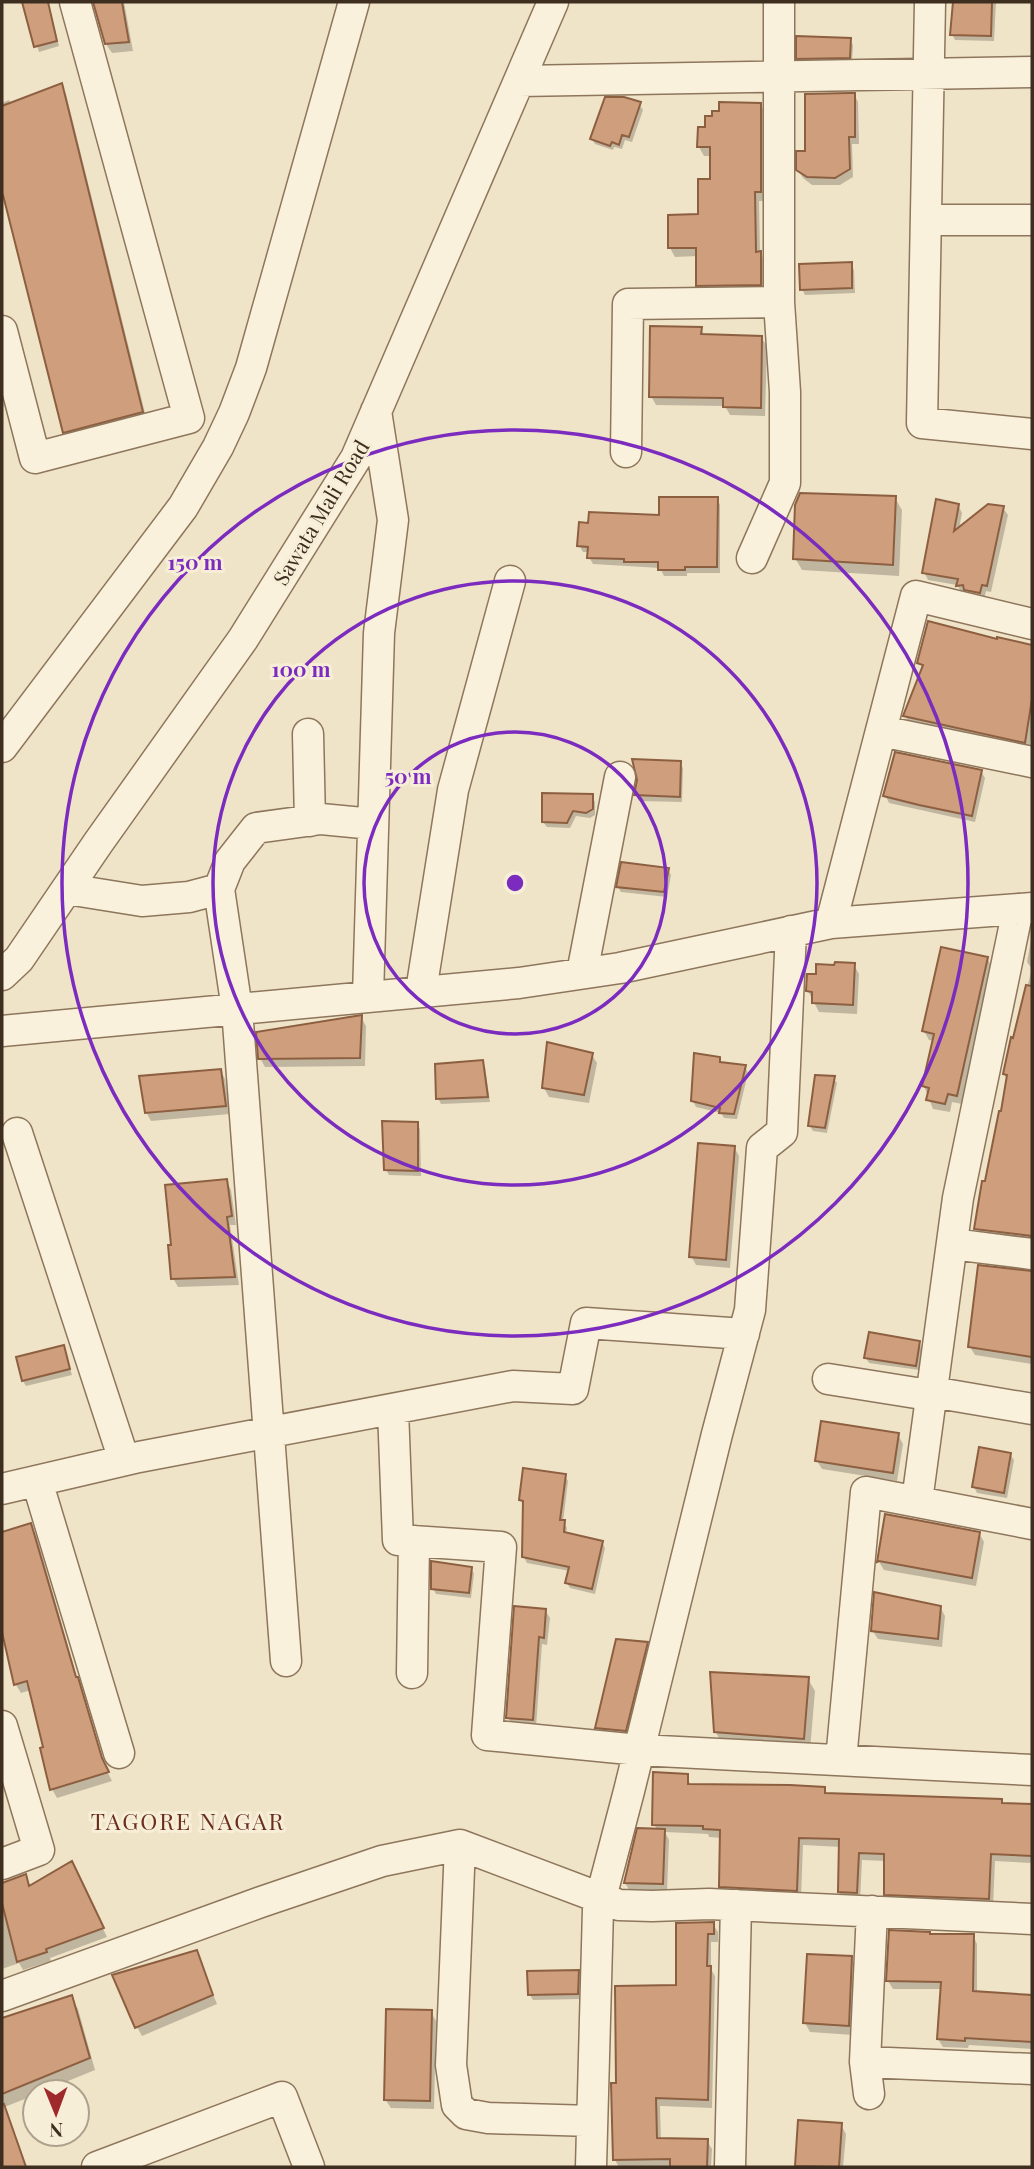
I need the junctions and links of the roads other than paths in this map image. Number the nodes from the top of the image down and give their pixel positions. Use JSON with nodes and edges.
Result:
{"nodes":[{"id":1,"x":75,"y":2,"type":"edge"},
{"id":2,"x":354,"y":2,"type":"edge"},
{"id":3,"x":553,"y":2,"type":"edge"},
{"id":4,"x":779,"y":2,"type":"edge"},
{"id":5,"x":930,"y":2,"type":"edge"},
{"id":6,"x":1032,"y":72,"type":"edge"},
{"id":7,"x":929,"y":74,"type":"junction"},
{"id":8,"x":779,"y":77,"type":"junction"},
{"id":9,"x":519,"y":80,"type":"junction"},
{"id":10,"x":926,"y":219,"type":"junction"},
{"id":11,"x":1032,"y":220,"type":"edge"},
{"id":12,"x":779,"y":302,"type":"junction"},
{"id":13,"x":2,"y":331,"type":"edge"},
{"id":14,"x":376,"y":410,"type":"junction"},
{"id":15,"x":1032,"y":434,"type":"edge"},
{"id":16,"x":626,"y":452,"type":"dead end"},
{"id":17,"x":752,"y":558,"type":"dead end"},
{"id":18,"x":510,"y":581,"type":"dead end"},
{"id":19,"x":1032,"y":624,"type":"edge"},
{"id":20,"x":881,"y":732,"type":"junction"},
{"id":21,"x":308,"y":734,"type":"dead end"},
{"id":22,"x":2,"y":747,"type":"edge"},
{"id":23,"x":1032,"y":762,"type":"edge"},
{"id":24,"x":620,"y":777,"type":"dead end"},
{"id":25,"x":310,"y":821,"type":"junction"},
{"id":26,"x":373,"y":824,"type":"junction"},
{"id":27,"x":67,"y":889,"type":"junction"},
{"id":28,"x":219,"y":889,"type":"junction"},
{"id":29,"x":1025,"y":909,"type":"edge"},
{"id":30,"x":831,"y":923,"type":"junction"},
{"id":31,"x":791,"y":931,"type":"junction"},
{"id":32,"x":582,"y":973,"type":"junction"},
{"id":33,"x":2,"y":975,"type":"edge"},
{"id":34,"x":421,"y":991,"type":"junction"},
{"id":35,"x":368,"y":996,"type":"junction"},
{"id":36,"x":237,"y":1009,"type":"junction"},
{"id":37,"x":2,"y":1031,"type":"edge"},
{"id":38,"x":17,"y":1133,"type":"dead end"},
{"id":39,"x":952,"y":1244,"type":"junction"},
{"id":40,"x":1032,"y":1254,"type":"edge"},
{"id":41,"x":744,"y":1334,"type":"junction"},
{"id":42,"x":828,"y":1378,"type":"dead end"},
{"id":43,"x":932,"y":1392,"type":"junction"},
{"id":44,"x":1032,"y":1409,"type":"edge"},
{"id":45,"x":393,"y":1410,"type":"junction"},
{"id":46,"x":269,"y":1433,"type":"junction"},
{"id":47,"x":124,"y":1460,"type":"junction"},
{"id":48,"x":37,"y":1481,"type":"junction"},
{"id":49,"x":2,"y":1489,"type":"edge"},
{"id":50,"x":916,"y":1501,"type":"junction"},
{"id":51,"x":1032,"y":1524,"type":"edge"},
{"id":52,"x":414,"y":1541,"type":"junction"},
{"id":53,"x":286,"y":1661,"type":"dead end"},
{"id":54,"x":412,"y":1673,"type":"dead end"},
{"id":55,"x":2,"y":1726,"type":"edge"},
{"id":56,"x":639,"y":1749,"type":"junction"},
{"id":57,"x":119,"y":1753,"type":"dead end"},
{"id":58,"x":841,"y":1760,"type":"junction"},
{"id":59,"x":1032,"y":1770,"type":"edge"},
{"id":60,"x":460,"y":1845,"type":"junction"},
{"id":61,"x":2,"y":1864,"type":"edge"},
{"id":62,"x":600,"y":1899,"type":"junction"},
{"id":63,"x":736,"y":1905,"type":"junction"},
{"id":64,"x":873,"y":1911,"type":"junction"},
{"id":65,"x":1032,"y":1919,"type":"edge"},
{"id":66,"x":2,"y":1996,"type":"edge"},
{"id":67,"x":865,"y":2062,"type":"junction"},
{"id":68,"x":1032,"y":2069,"type":"edge"},
{"id":69,"x":869,"y":2095,"type":"dead end"},
{"id":70,"x":592,"y":2121,"type":"junction"},
{"id":71,"x":97,"y":2167,"type":"edge"},
{"id":72,"x":309,"y":2167,"type":"edge"},
{"id":73,"x":591,"y":2167,"type":"edge"},
{"id":74,"x":730,"y":2167,"type":"edge"}],
"edges":[{"from":1,"to":13,"type":"street"},
{"from":2,"to":22,"type":"street"},
{"from":3,"to":9,"type":"street","name":"Sawata Mali Road"},
{"from":4,"to":8,"type":"street"},
{"from":5,"to":7,"type":"street"},
{"from":6,"to":7,"type":"street"},
{"from":7,"to":8,"type":"street"},
{"from":7,"to":10,"type":"street"},
{"from":8,"to":9,"type":"street"},
{"from":8,"to":12,"type":"street"},
{"from":9,"to":14,"type":"street","name":"Sawata Mali Road"},
{"from":10,"to":11,"type":"street"},
{"from":10,"to":15,"type":"street"},
{"from":12,"to":16,"type":"street"},
{"from":12,"to":17,"type":"street"},
{"from":14,"to":26,"type":"street"},
{"from":14,"to":27,"type":"street","name":"Sawata Mali Road"},
{"from":18,"to":34,"type":"street"},
{"from":19,"to":20,"type":"street"},
{"from":20,"to":23,"type":"street"},
{"from":20,"to":30,"type":"street"},
{"from":21,"to":25,"type":"street"},
{"from":24,"to":32,"type":"street"},
{"from":25,"to":26,"type":"street"},
{"from":25,"to":28,"type":"street"},
{"from":26,"to":35,"type":"street"},
{"from":27,"to":28,"type":"street"},
{"from":27,"to":33,"type":"street","name":"Sawata Mali Road"},
{"from":28,"to":36,"type":"street"},
{"from":29,"to":30,"type":"street"},
{"from":29,"to":39,"type":"street"},
{"from":30,"to":31,"type":"street"},
{"from":31,"to":32,"type":"street"},
{"from":31,"to":41,"type":"street"},
{"from":32,"to":34,"type":"street"},
{"from":34,"to":35,"type":"street"},
{"from":35,"to":36,"type":"street"},
{"from":36,"to":37,"type":"street"},
{"from":36,"to":46,"type":"street"},
{"from":38,"to":47,"type":"street"},
{"from":39,"to":40,"type":"street"},
{"from":39,"to":43,"type":"street"},
{"from":41,"to":45,"type":"street"},
{"from":41,"to":56,"type":"street"},
{"from":42,"to":43,"type":"street"},
{"from":43,"to":44,"type":"street"},
{"from":43,"to":50,"type":"street"},
{"from":45,"to":46,"type":"street"},
{"from":45,"to":52,"type":"street"},
{"from":46,"to":47,"type":"street"},
{"from":46,"to":53,"type":"street"},
{"from":47,"to":48,"type":"street"},
{"from":48,"to":49,"type":"street"},
{"from":48,"to":57,"type":"street"},
{"from":50,"to":51,"type":"street"},
{"from":50,"to":58,"type":"street"},
{"from":52,"to":54,"type":"street"},
{"from":52,"to":56,"type":"street"},
{"from":55,"to":61,"type":"street"},
{"from":56,"to":58,"type":"street"},
{"from":56,"to":62,"type":"street"},
{"from":58,"to":59,"type":"street"},
{"from":60,"to":62,"type":"street"},
{"from":60,"to":66,"type":"street"},
{"from":60,"to":70,"type":"street"},
{"from":62,"to":63,"type":"street"},
{"from":62,"to":70,"type":"street"},
{"from":63,"to":64,"type":"street"},
{"from":63,"to":74,"type":"street"},
{"from":64,"to":65,"type":"street"},
{"from":64,"to":67,"type":"street"},
{"from":67,"to":68,"type":"street"},
{"from":67,"to":69,"type":"street"},
{"from":70,"to":73,"type":"street"},
{"from":71,"to":72,"type":"street"}]}
